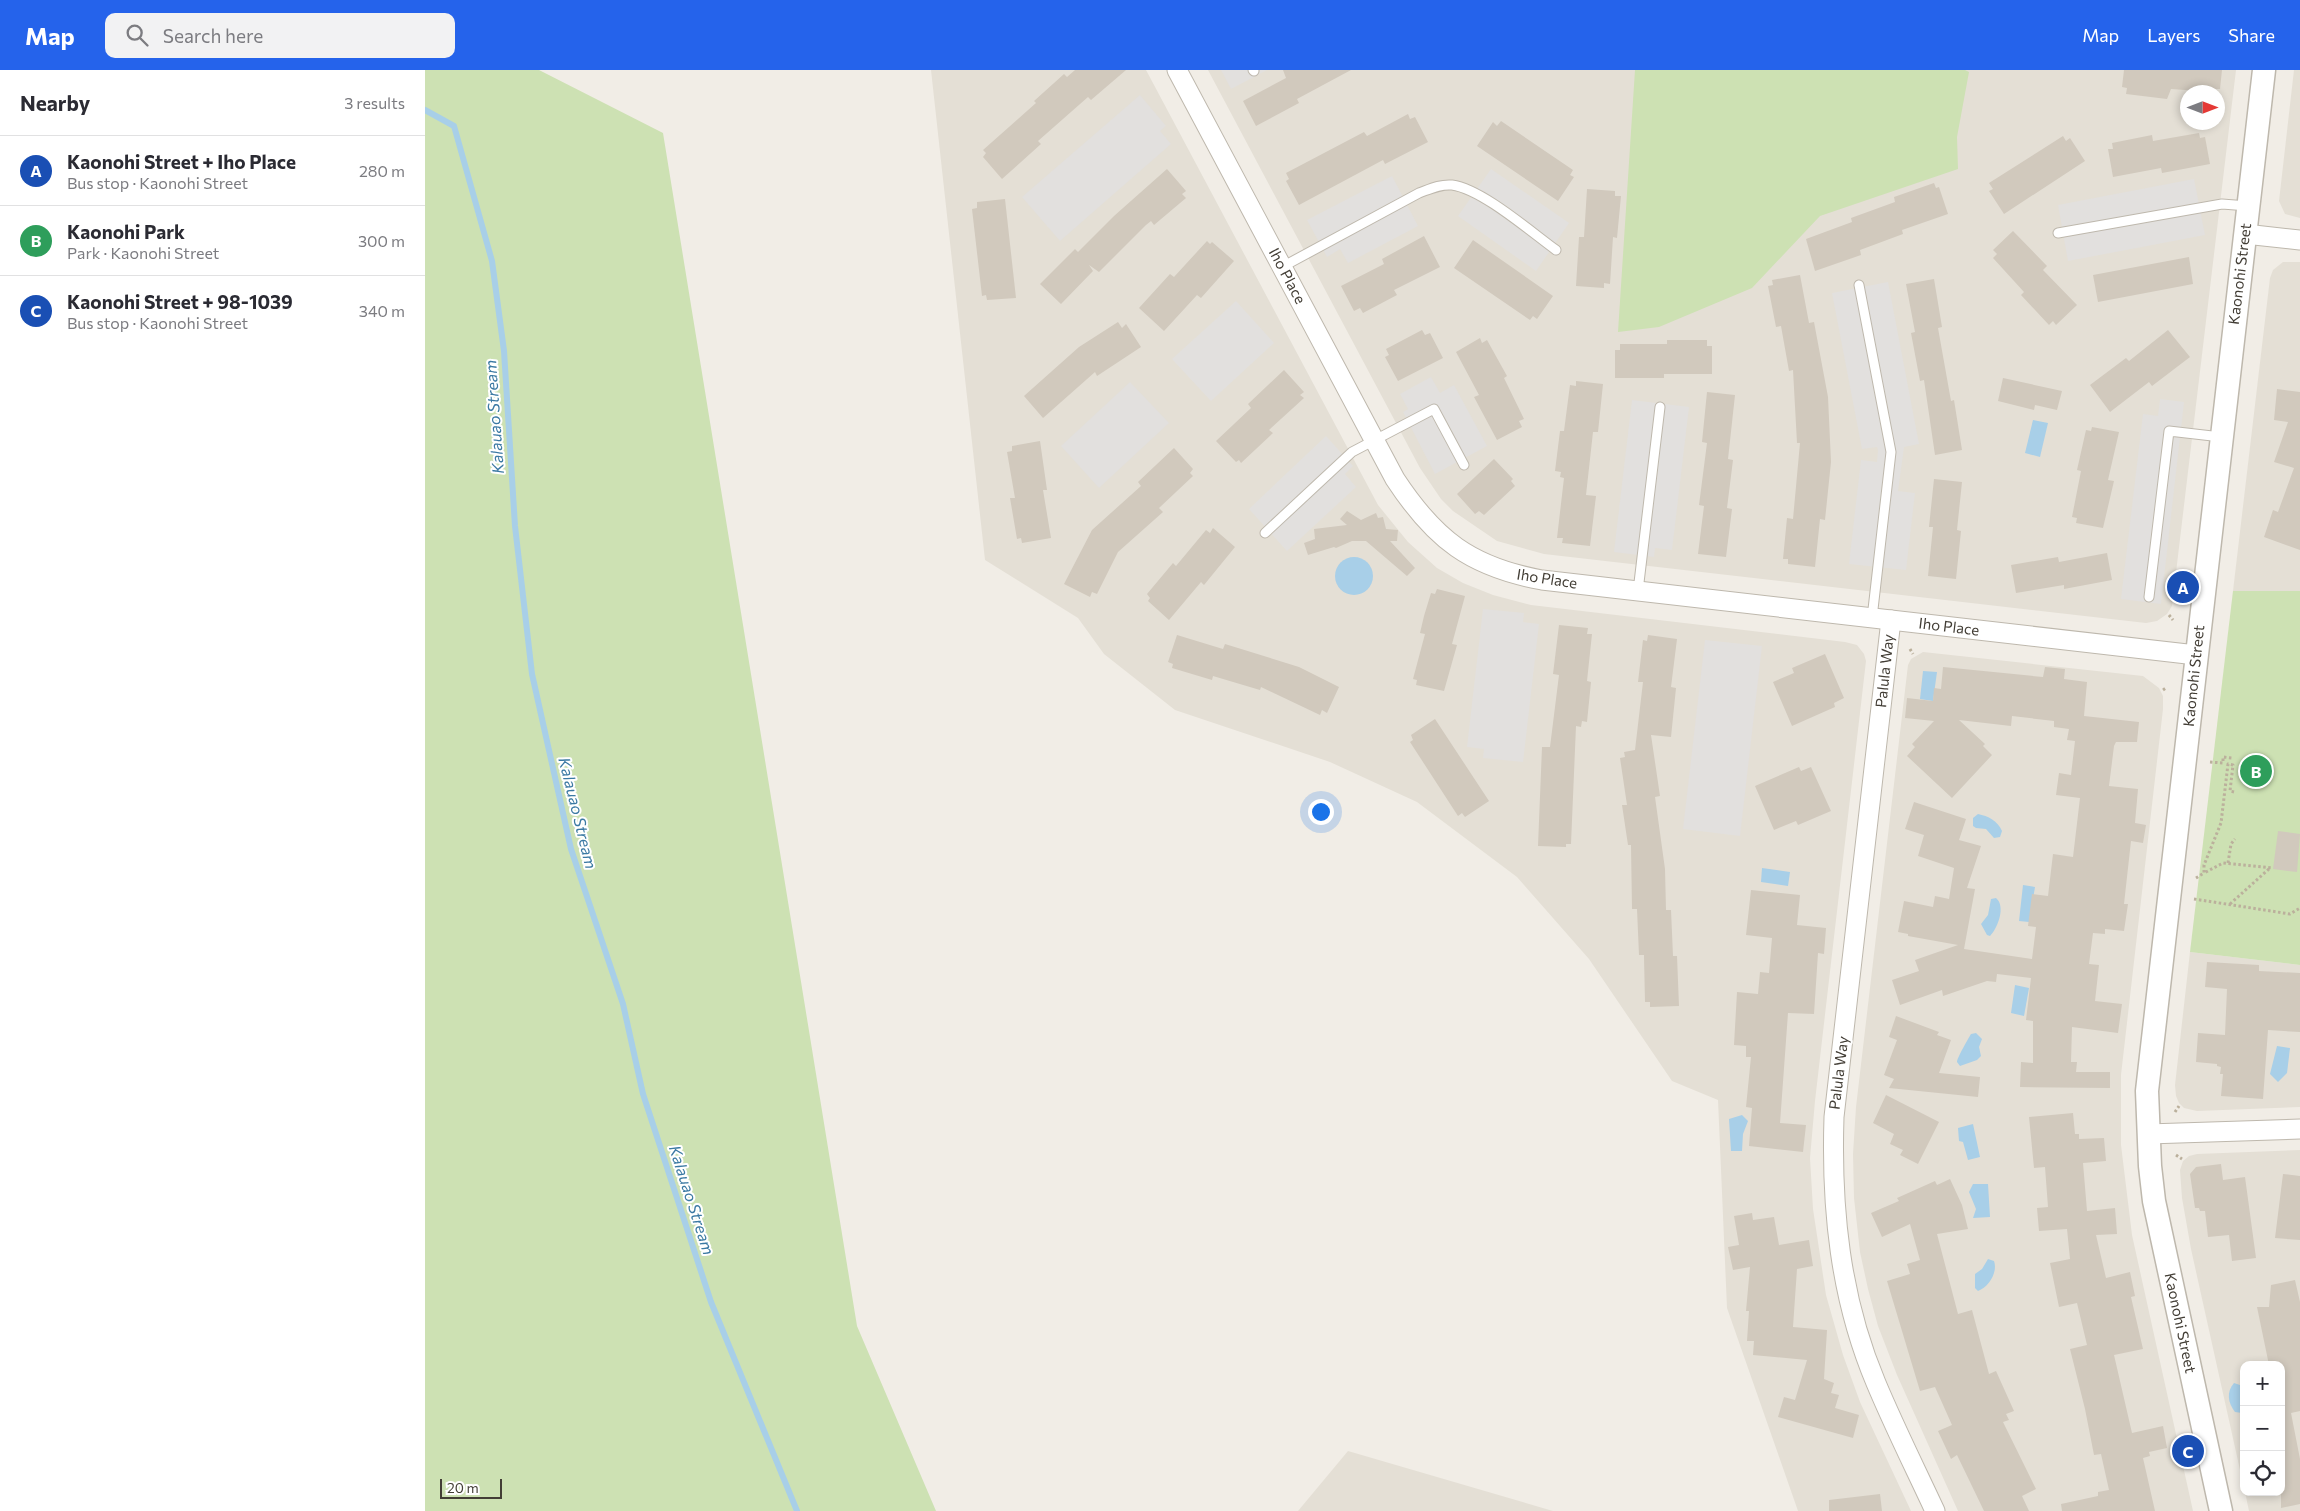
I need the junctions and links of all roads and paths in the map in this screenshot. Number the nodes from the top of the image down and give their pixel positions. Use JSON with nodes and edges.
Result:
{"nodes":[{"id":1,"x":1177,"y":70,"type":"edge"},
{"id":2,"x":2264,"y":70,"type":"edge"},
{"id":3,"x":2248,"y":206,"type":"junction"},
{"id":4,"x":2059,"y":234,"type":"dead end"},
{"id":5,"x":2245,"y":234,"type":"junction"},
{"id":6,"x":2300,"y":240,"type":"edge"},
{"id":7,"x":1556,"y":250,"type":"dead end"},
{"id":8,"x":1282,"y":267,"type":"junction"},
{"id":9,"x":1859,"y":285,"type":"dead end"},
{"id":10,"x":1660,"y":407,"type":"dead end"},
{"id":11,"x":2221,"y":437,"type":"junction"},
{"id":12,"x":1375,"y":441,"type":"junction"},
{"id":13,"x":1464,"y":465,"type":"dead end"},
{"id":14,"x":1265,"y":533,"type":"dead end"},
{"id":15,"x":1638,"y":591,"type":"junction"},
{"id":16,"x":2149,"y":597,"type":"dead end"},
{"id":17,"x":2169,"y":615,"type":"dead end"},
{"id":18,"x":1872,"y":618,"type":"junction"},
{"id":19,"x":1891,"y":620,"type":"junction"},
{"id":20,"x":2173,"y":620,"type":"dead end"},
{"id":21,"x":1910,"y":649,"type":"dead end"},
{"id":22,"x":1913,"y":654,"type":"dead end"},
{"id":23,"x":2196,"y":655,"type":"junction"},
{"id":24,"x":2232,"y":758,"type":"dead end"},
{"id":25,"x":2210,"y":762,"type":"dead end"},
{"id":26,"x":2234,"y":792,"type":"dead end"},
{"id":27,"x":2235,"y":839,"type":"dead end"},
{"id":28,"x":2228,"y":863,"type":"junction"},
{"id":29,"x":2204,"y":873,"type":"junction"},
{"id":30,"x":2196,"y":878,"type":"dead end"},
{"id":31,"x":2194,"y":899,"type":"dead end"},
{"id":32,"x":2231,"y":904,"type":"junction"},
{"id":33,"x":2300,"y":908,"type":"edge"},
{"id":34,"x":2179,"y":1106,"type":"dead end"},
{"id":35,"x":2175,"y":1112,"type":"dead end"},
{"id":36,"x":2300,"y":1129,"type":"edge"},
{"id":37,"x":2148,"y":1134,"type":"junction"},
{"id":38,"x":2176,"y":1155,"type":"dead end"},
{"id":39,"x":2182,"y":1159,"type":"dead end"},
{"id":40,"x":1935,"y":1511,"type":"edge"},
{"id":41,"x":2221,"y":1511,"type":"edge"}],
"edges":[{"from":1,"to":8,"type":"street","name":"Iho Place"},
{"from":2,"to":3,"type":"street","name":"Kaonohi Street"},
{"from":3,"to":4,"type":"lane"},
{"from":3,"to":5,"type":"street","name":"Kaonohi Street"},
{"from":5,"to":6,"type":"street"},
{"from":5,"to":11,"type":"street","name":"Kaonohi Street"},
{"from":7,"to":8,"type":"lane"},
{"from":8,"to":12,"type":"street","name":"Iho Place"},
{"from":9,"to":18,"type":"lane"},
{"from":10,"to":15,"type":"lane"},
{"from":11,"to":16,"type":"lane"},
{"from":11,"to":23,"type":"street","name":"Kaonohi Street"},
{"from":12,"to":13,"type":"lane"},
{"from":12,"to":14,"type":"lane"},
{"from":12,"to":15,"type":"street","name":"Iho Place"},
{"from":15,"to":18,"type":"street","name":"Iho Place"},
{"from":17,"to":20,"type":"path"},
{"from":18,"to":19,"type":"street","name":"Iho Place"},
{"from":19,"to":23,"type":"street","name":"Iho Place"},
{"from":19,"to":40,"type":"street","name":"Palula Way"},
{"from":21,"to":22,"type":"path"},
{"from":23,"to":37,"type":"street","name":"Kaonohi Street"},
{"from":24,"to":25,"type":"path"},
{"from":26,"to":29,"type":"path"},
{"from":27,"to":28,"type":"path"},
{"from":28,"to":29,"type":"path"},
{"from":28,"to":32,"type":"path"},
{"from":29,"to":30,"type":"path"},
{"from":31,"to":32,"type":"path"},
{"from":32,"to":33,"type":"path"},
{"from":34,"to":35,"type":"path"},
{"from":36,"to":37,"type":"street"},
{"from":37,"to":41,"type":"street","name":"Kaonohi Street"},
{"from":38,"to":39,"type":"path"}]}
